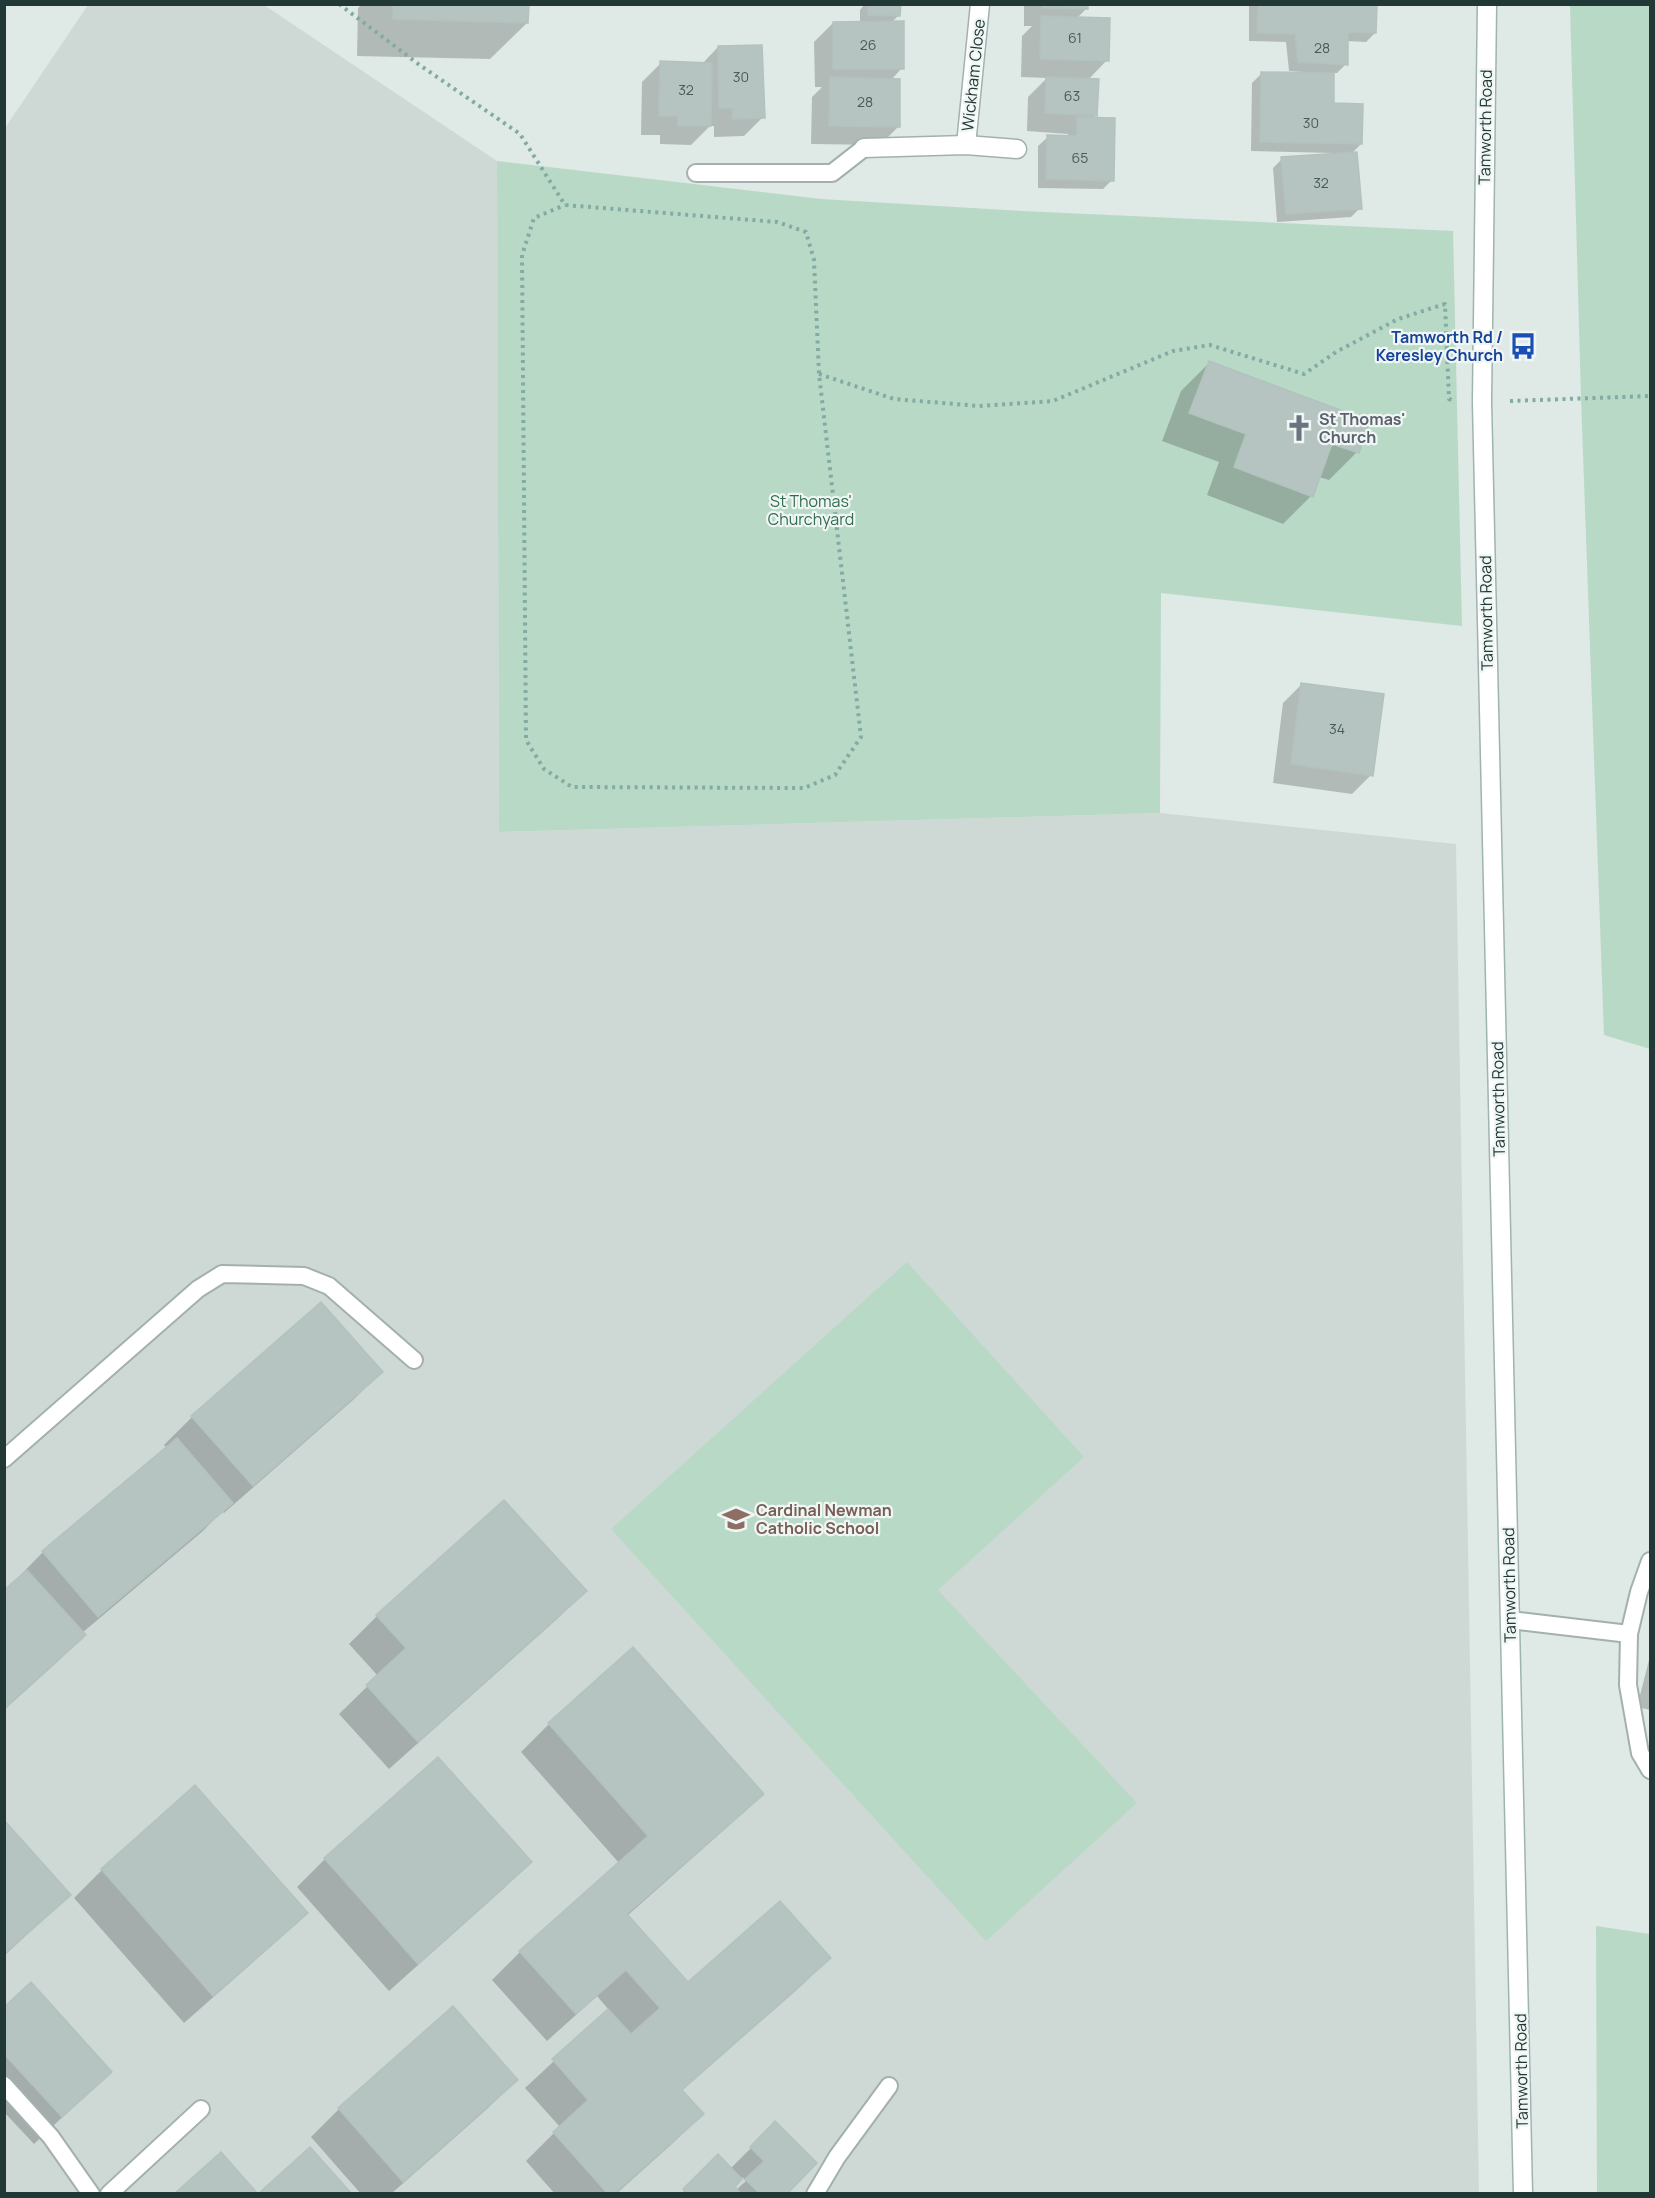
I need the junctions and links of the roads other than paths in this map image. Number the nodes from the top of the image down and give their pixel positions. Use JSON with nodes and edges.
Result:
{"nodes":[{"id":1,"x":980,"y":4,"type":"edge"},
{"id":2,"x":1487,"y":4,"type":"edge"},
{"id":3,"x":966,"y":145,"type":"junction"},
{"id":4,"x":864,"y":148,"type":"joint"},
{"id":5,"x":1017,"y":148,"type":"dead end"},
{"id":6,"x":696,"y":173,"type":"dead end"},
{"id":7,"x":414,"y":1360,"type":"dead end"},
{"id":8,"x":4,"y":1459,"type":"edge"},
{"id":9,"x":1650,"y":1561,"type":"edge"},
{"id":10,"x":1510,"y":1620,"type":"junction"},
{"id":11,"x":1629,"y":1634,"type":"junction"},
{"id":12,"x":1650,"y":1770,"type":"edge"},
{"id":13,"x":4,"y":2085,"type":"edge"},
{"id":14,"x":888,"y":2086,"type":"dead end"},
{"id":15,"x":201,"y":2109,"type":"dead end"},
{"id":16,"x":91,"y":2193,"type":"edge"},
{"id":17,"x":109,"y":2193,"type":"edge"},
{"id":18,"x":815,"y":2193,"type":"edge"},
{"id":19,"x":1523,"y":2193,"type":"edge"}],
"edges":[{"from":1,"to":3,"type":"main road","name":"Wickham Close"},
{"from":2,"to":10,"type":"main road","name":"Tamworth Road"},
{"from":3,"to":4,"type":"main road","name":"Wickham Close"},
{"from":3,"to":5,"type":"main road","name":"Wickham Close"},
{"from":4,"to":6,"type":"lane"},
{"from":7,"to":8,"type":"lane"},
{"from":9,"to":11,"type":"lane"},
{"from":10,"to":11,"type":"lane"},
{"from":10,"to":19,"type":"main road","name":"Tamworth Road"},
{"from":11,"to":12,"type":"lane"},
{"from":13,"to":16,"type":"lane"},
{"from":14,"to":18,"type":"lane"},
{"from":15,"to":17,"type":"lane"}]}
